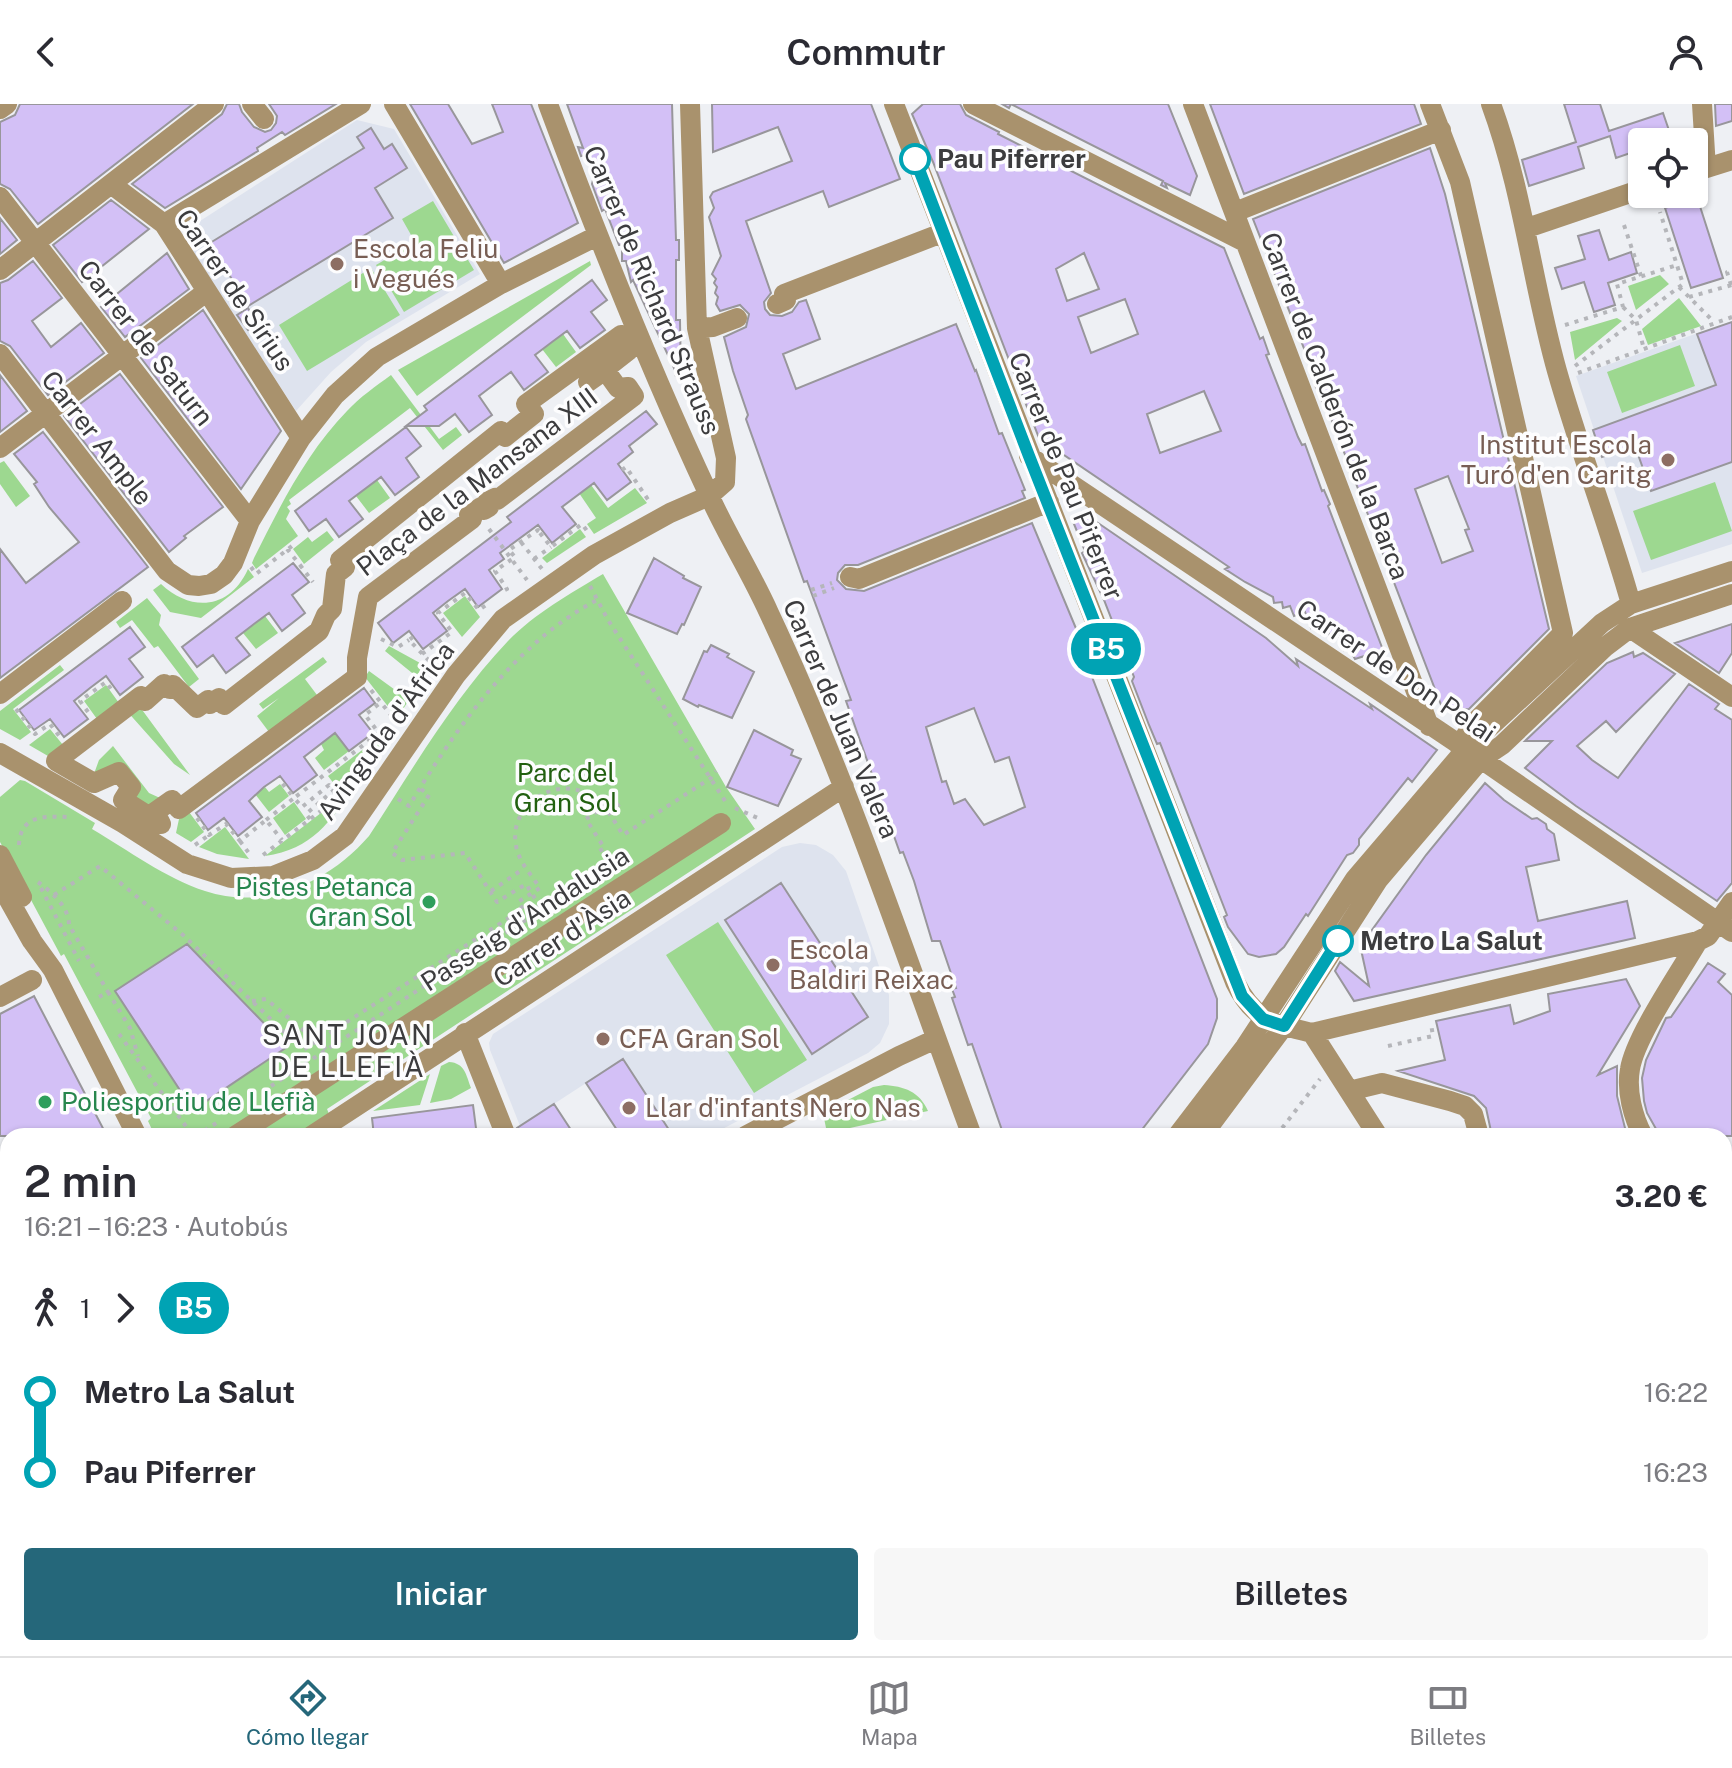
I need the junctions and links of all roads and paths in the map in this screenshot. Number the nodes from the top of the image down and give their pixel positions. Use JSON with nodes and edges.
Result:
{"nodes":[{"id":1,"x":7,"y":104,"type":"edge"},
{"id":2,"x":214,"y":104,"type":"edge"},
{"id":3,"x":361,"y":104,"type":"edge"},
{"id":4,"x":394,"y":104,"type":"edge"},
{"id":5,"x":548,"y":104,"type":"edge"},
{"id":6,"x":690,"y":104,"type":"edge"},
{"id":7,"x":894,"y":104,"type":"edge"},
{"id":8,"x":973,"y":104,"type":"edge"},
{"id":9,"x":1193,"y":104,"type":"edge"},
{"id":10,"x":1430,"y":104,"type":"edge"},
{"id":11,"x":1491,"y":104,"type":"edge"},
{"id":12,"x":1702,"y":104,"type":"edge"},
{"id":13,"x":0,"y":109,"type":"edge"},
{"id":14,"x":1701,"y":128,"type":"edge"},
{"id":15,"x":1441,"y":130,"type":"junction"},
{"id":16,"x":1732,"y":160,"type":"edge"},
{"id":17,"x":1708,"y":168,"type":"edge"},
{"id":18,"x":111,"y":184,"type":"junction"},
{"id":19,"x":1628,"y":194,"type":"edge"},
{"id":20,"x":0,"y":197,"type":"edge"},
{"id":21,"x":1235,"y":212,"type":"junction"},
{"id":22,"x":1660,"y":212,"type":"dead end"},
{"id":23,"x":164,"y":224,"type":"junction"},
{"id":24,"x":1624,"y":225,"type":"dead end"},
{"id":25,"x":1527,"y":228,"type":"junction"},
{"id":26,"x":942,"y":233,"type":"junction"},
{"id":27,"x":597,"y":236,"type":"junction"},
{"id":28,"x":36,"y":242,"type":"junction"},
{"id":29,"x":1245,"y":242,"type":"junction"},
{"id":30,"x":1677,"y":265,"type":"junction"},
{"id":31,"x":0,"y":270,"type":"edge"},
{"id":32,"x":1732,"y":270,"type":"edge"},
{"id":33,"x":1642,"y":276,"type":"junction"},
{"id":34,"x":501,"y":284,"type":"junction"},
{"id":35,"x":1732,"y":285,"type":"edge"},
{"id":36,"x":1679,"y":287,"type":"junction"},
{"id":37,"x":206,"y":292,"type":"junction"},
{"id":38,"x":1689,"y":297,"type":"junction"},
{"id":39,"x":782,"y":298,"type":"dead end"},
{"id":40,"x":1623,"y":307,"type":"junction"},
{"id":41,"x":1732,"y":317,"type":"edge"},
{"id":42,"x":737,"y":318,"type":"dead end"},
{"id":43,"x":1636,"y":320,"type":"junction"},
{"id":44,"x":1715,"y":323,"type":"junction"},
{"id":45,"x":1565,"y":325,"type":"dead end"},
{"id":46,"x":697,"y":328,"type":"junction"},
{"id":47,"x":621,"y":335,"type":"joint"},
{"id":48,"x":1644,"y":349,"type":"junction"},
{"id":49,"x":0,"y":354,"type":"edge"},
{"id":50,"x":123,"y":354,"type":"junction"},
{"id":51,"x":1573,"y":367,"type":"dead end"},
{"id":52,"x":1572,"y":375,"type":"dead end"},
{"id":53,"x":46,"y":413,"type":"junction"},
{"id":54,"x":301,"y":438,"type":"junction"},
{"id":55,"x":0,"y":448,"type":"edge"},
{"id":56,"x":1029,"y":456,"type":"junction"},
{"id":57,"x":622,"y":470,"type":"dead end"},
{"id":58,"x":709,"y":496,"type":"junction"},
{"id":59,"x":1049,"y":502,"type":"junction"},
{"id":60,"x":652,"y":505,"type":"dead end"},
{"id":61,"x":250,"y":521,"type":"junction"},
{"id":62,"x":484,"y":522,"type":"dead end"},
{"id":63,"x":593,"y":541,"type":"dead end"},
{"id":64,"x":521,"y":542,"type":"junction"},
{"id":65,"x":551,"y":547,"type":"junction"},
{"id":66,"x":534,"y":559,"type":"junction"},
{"id":67,"x":512,"y":560,"type":"junction"},
{"id":68,"x":543,"y":570,"type":"dead end"},
{"id":69,"x":1732,"y":571,"type":"edge"},
{"id":70,"x":256,"y":574,"type":"dead end"},
{"id":71,"x":854,"y":578,"type":"dead end"},
{"id":72,"x":313,"y":582,"type":"dead end"},
{"id":73,"x":528,"y":582,"type":"dead end"},
{"id":74,"x":590,"y":586,"type":"dead end"},
{"id":75,"x":1732,"y":594,"type":"edge"},
{"id":76,"x":597,"y":600,"type":"junction"},
{"id":77,"x":122,"y":601,"type":"dead end"},
{"id":78,"x":1631,"y":604,"type":"junction"},
{"id":79,"x":1630,"y":628,"type":"junction"},
{"id":80,"x":387,"y":641,"type":"dead end"},
{"id":81,"x":422,"y":654,"type":"junction"},
{"id":82,"x":438,"y":671,"type":"dead end"},
{"id":83,"x":371,"y":690,"type":"dead end"},
{"id":84,"x":0,"y":694,"type":"edge"},
{"id":85,"x":1732,"y":697,"type":"edge"},
{"id":86,"x":380,"y":703,"type":"junction"},
{"id":87,"x":16,"y":709,"type":"dead end"},
{"id":88,"x":400,"y":726,"type":"dead end"},
{"id":89,"x":1429,"y":726,"type":"junction"},
{"id":90,"x":35,"y":734,"type":"junction"},
{"id":91,"x":28,"y":739,"type":"dead end"},
{"id":92,"x":68,"y":747,"type":"dead end"},
{"id":93,"x":1469,"y":751,"type":"junction"},
{"id":94,"x":0,"y":753,"type":"edge"},
{"id":95,"x":716,"y":771,"type":"dead end"},
{"id":96,"x":366,"y":777,"type":"dead end"},
{"id":97,"x":711,"y":778,"type":"junction"},
{"id":98,"x":284,"y":782,"type":"dead end"},
{"id":99,"x":844,"y":787,"type":"junction"},
{"id":100,"x":421,"y":789,"type":"junction"},
{"id":101,"x":294,"y":798,"type":"junction"},
{"id":102,"x":398,"y":799,"type":"dead end"},
{"id":103,"x":624,"y":801,"type":"dead end"},
{"id":104,"x":189,"y":808,"type":"dead end"},
{"id":105,"x":606,"y":809,"type":"junction"},
{"id":106,"x":70,"y":817,"type":"dead end"},
{"id":107,"x":310,"y":819,"type":"junction"},
{"id":108,"x":266,"y":820,"type":"junction"},
{"id":109,"x":721,"y":823,"type":"dead end"},
{"id":110,"x":769,"y":823,"type":"dead end"},
{"id":111,"x":209,"y":835,"type":"junction"},
{"id":112,"x":282,"y":840,"type":"junction"},
{"id":113,"x":240,"y":841,"type":"junction"},
{"id":114,"x":603,"y":846,"type":"junction"},
{"id":115,"x":193,"y":847,"type":"dead end"},
{"id":116,"x":21,"y":850,"type":"dead end"},
{"id":117,"x":608,"y":854,"type":"dead end"},
{"id":118,"x":0,"y":855,"type":"edge"},
{"id":119,"x":523,"y":869,"type":"dead end"},
{"id":120,"x":38,"y":881,"type":"dead end"},
{"id":121,"x":0,"y":884,"type":"edge"},
{"id":122,"x":491,"y":891,"type":"junction"},
{"id":123,"x":531,"y":893,"type":"junction"},
{"id":124,"x":54,"y":895,"type":"junction"},
{"id":125,"x":46,"y":897,"type":"dead end"},
{"id":126,"x":1732,"y":902,"type":"edge"},
{"id":127,"x":540,"y":906,"type":"dead end"},
{"id":128,"x":1725,"y":927,"type":"edge"},
{"id":129,"x":1698,"y":941,"type":"junction"},
{"id":130,"x":79,"y":961,"type":"dead end"},
{"id":131,"x":53,"y":970,"type":"junction"},
{"id":132,"x":32,"y":980,"type":"dead end"},
{"id":133,"x":108,"y":992,"type":"junction"},
{"id":134,"x":0,"y":997,"type":"edge"},
{"id":135,"x":99,"y":997,"type":"dead end"},
{"id":136,"x":252,"y":1001,"type":"junction"},
{"id":137,"x":1263,"y":1019,"type":"junction"},
{"id":138,"x":1430,"y":1019,"type":"dead end"},
{"id":139,"x":1284,"y":1026,"type":"junction"},
{"id":140,"x":465,"y":1033,"type":"junction"},
{"id":141,"x":1312,"y":1033,"type":"junction"},
{"id":142,"x":119,"y":1034,"type":"dead end"},
{"id":143,"x":936,"y":1039,"type":"junction"},
{"id":144,"x":317,"y":1041,"type":"junction"},
{"id":145,"x":1388,"y":1046,"type":"dead end"},
{"id":146,"x":326,"y":1049,"type":"junction"},
{"id":147,"x":139,"y":1062,"type":"junction"},
{"id":148,"x":305,"y":1064,"type":"dead end"},
{"id":149,"x":1313,"y":1087,"type":"dead end"},
{"id":150,"x":1349,"y":1091,"type":"junction"},
{"id":151,"x":171,"y":1105,"type":"junction"},
{"id":152,"x":159,"y":1112,"type":"dead end"},
{"id":153,"x":133,"y":1128,"type":"edge"},
{"id":154,"x":187,"y":1128,"type":"edge"},
{"id":155,"x":247,"y":1128,"type":"edge"},
{"id":156,"x":323,"y":1128,"type":"edge"},
{"id":157,"x":503,"y":1128,"type":"edge"},
{"id":158,"x":761,"y":1128,"type":"edge"},
{"id":159,"x":969,"y":1128,"type":"edge"},
{"id":160,"x":1183,"y":1128,"type":"edge"},
{"id":161,"x":1208,"y":1128,"type":"edge"},
{"id":162,"x":1282,"y":1128,"type":"edge"},
{"id":163,"x":1373,"y":1128,"type":"edge"},
{"id":164,"x":1477,"y":1128,"type":"edge"},
{"id":165,"x":1639,"y":1128,"type":"edge"}],
"edges":[{"from":1,"to":13,"type":"street"},
{"from":2,"to":18,"type":"street"},
{"from":3,"to":23,"type":"street"},
{"from":4,"to":34,"type":"street"},
{"from":5,"to":27,"type":"street","name":"Carrer de Richard Strauss"},
{"from":6,"to":46,"type":"street"},
{"from":7,"to":26,"type":"street","name":"Carrer de Pau Piferrer"},
{"from":8,"to":29,"type":"street"},
{"from":9,"to":21,"type":"street","name":"Carrer de Calderón de la Barca"},
{"from":10,"to":15,"type":"street"},
{"from":11,"to":25,"type":"street"},
{"from":12,"to":14,"type":"street"},
{"from":15,"to":21,"type":"street"},
{"from":15,"to":93,"type":"street"},
{"from":16,"to":17,"type":"street"},
{"from":18,"to":23,"type":"street","name":"Carrer de Sírius"},
{"from":18,"to":28,"type":"street"},
{"from":19,"to":25,"type":"street"},
{"from":20,"to":28,"type":"street","name":"Carrer de Saturn"},
{"from":21,"to":29,"type":"street","name":"Carrer de Calderón de la Barca"},
{"from":22,"to":30,"type":"path"},
{"from":23,"to":37,"type":"street","name":"Carrer de Sírius"},
{"from":24,"to":33,"type":"path"},
{"from":25,"to":78,"type":"street"},
{"from":26,"to":39,"type":"street"},
{"from":26,"to":56,"type":"street","name":"Carrer de Pau Piferrer"},
{"from":27,"to":34,"type":"street","name":"Carrer Ample"},
{"from":27,"to":58,"type":"street","name":"Carrer de Richard Strauss"},
{"from":28,"to":31,"type":"street"},
{"from":28,"to":50,"type":"street","name":"Carrer de Saturn"},
{"from":29,"to":89,"type":"street","name":"Carrer de Calderón de la Barca"},
{"from":30,"to":33,"type":"path"},
{"from":30,"to":36,"type":"path"},
{"from":32,"to":35,"type":"path"},
{"from":33,"to":40,"type":"path"},
{"from":34,"to":54,"type":"street","name":"Carrer Ample"},
{"from":35,"to":38,"type":"path"},
{"from":36,"to":38,"type":"path"},
{"from":36,"to":43,"type":"path"},
{"from":37,"to":50,"type":"street"},
{"from":37,"to":54,"type":"street","name":"Carrer de Sírius"},
{"from":38,"to":44,"type":"path"},
{"from":40,"to":43,"type":"path"},
{"from":40,"to":45,"type":"path"},
{"from":41,"to":44,"type":"path"},
{"from":42,"to":46,"type":"street"},
{"from":43,"to":48,"type":"path"},
{"from":43,"to":51,"type":"path"},
{"from":44,"to":48,"type":"path"},
{"from":46,"to":58,"type":"street"},
{"from":47,"to":47,"type":"street","name":"Plaça de la Mansana XIII"},
{"from":48,"to":52,"type":"path"},
{"from":49,"to":53,"type":"street","name":"Carrer Ample"},
{"from":50,"to":53,"type":"street"},
{"from":50,"to":61,"type":"street","name":"Carrer de Saturn"},
{"from":53,"to":55,"type":"street"},
{"from":53,"to":61,"type":"street","name":"Carrer Ample"},
{"from":54,"to":61,"type":"street","name":"Carrer Ample"},
{"from":56,"to":59,"type":"street","name":"Carrer de Pau Piferrer"},
{"from":56,"to":89,"type":"street","name":"Carrer de Don Pelai"},
{"from":57,"to":60,"type":"path"},
{"from":58,"to":94,"type":"street","name":"Avinguda d'Àfrica"},
{"from":58,"to":99,"type":"street","name":"Carrer de Juan Valera"},
{"from":59,"to":71,"type":"street"},
{"from":59,"to":137,"type":"street","name":"Carrer de Pau Piferrer"},
{"from":62,"to":67,"type":"path"},
{"from":63,"to":65,"type":"path"},
{"from":64,"to":65,"type":"path"},
{"from":64,"to":66,"type":"path"},
{"from":64,"to":67,"type":"path"},
{"from":65,"to":66,"type":"path"},
{"from":66,"to":68,"type":"path"},
{"from":67,"to":73,"type":"path"},
{"from":67,"to":81,"type":"path"},
{"from":69,"to":78,"type":"street"},
{"from":70,"to":72,"type":"path"},
{"from":74,"to":76,"type":"path"},
{"from":75,"to":79,"type":"street"},
{"from":76,"to":97,"type":"path"},
{"from":76,"to":100,"type":"path"},
{"from":77,"to":84,"type":"street"},
{"from":78,"to":93,"type":"street"},
{"from":79,"to":85,"type":"street"},
{"from":79,"to":93,"type":"street"},
{"from":80,"to":81,"type":"path"},
{"from":81,"to":82,"type":"path"},
{"from":83,"to":86,"type":"path"},
{"from":86,"to":88,"type":"path"},
{"from":86,"to":101,"type":"path"},
{"from":87,"to":90,"type":"path"},
{"from":89,"to":93,"type":"street","name":"Carrer de Don Pelai"},
{"from":90,"to":91,"type":"path"},
{"from":90,"to":92,"type":"path"},
{"from":93,"to":128,"type":"street","name":"Carrer de Don Pelai"},
{"from":93,"to":137,"type":"street"},
{"from":93,"to":139,"type":"street"},
{"from":95,"to":97,"type":"path"},
{"from":96,"to":107,"type":"path"},
{"from":97,"to":105,"type":"path"},
{"from":97,"to":110,"type":"path"},
{"from":98,"to":101,"type":"path"},
{"from":99,"to":140,"type":"street","name":"Carrer d'Àsia"},
{"from":99,"to":143,"type":"street","name":"Carrer de Juan Valera"},
{"from":100,"to":102,"type":"path"},
{"from":100,"to":122,"type":"path"},
{"from":101,"to":107,"type":"path"},
{"from":101,"to":108,"type":"path"},
{"from":103,"to":105,"type":"path"},
{"from":104,"to":111,"type":"path"},
{"from":105,"to":114,"type":"path"},
{"from":105,"to":123,"type":"path"},
{"from":106,"to":116,"type":"path"},
{"from":107,"to":112,"type":"path"},
{"from":108,"to":112,"type":"path"},
{"from":108,"to":113,"type":"path"},
{"from":109,"to":155,"type":"street","name":"Passeig d'Andalusia"},
{"from":111,"to":113,"type":"path"},
{"from":111,"to":115,"type":"path"},
{"from":112,"to":113,"type":"path"},
{"from":114,"to":117,"type":"path"},
{"from":114,"to":146,"type":"path"},
{"from":118,"to":131,"type":"street"},
{"from":119,"to":122,"type":"path"},
{"from":120,"to":124,"type":"path"},
{"from":121,"to":131,"type":"street"},
{"from":122,"to":123,"type":"path"},
{"from":123,"to":127,"type":"path"},
{"from":123,"to":144,"type":"path"},
{"from":124,"to":133,"type":"path"},
{"from":124,"to":136,"type":"path"},
{"from":125,"to":130,"type":"path"},
{"from":126,"to":128,"type":"street"},
{"from":128,"to":129,"type":"street"},
{"from":129,"to":141,"type":"street"},
{"from":129,"to":165,"type":"street"},
{"from":131,"to":153,"type":"street"},
{"from":132,"to":134,"type":"street"},
{"from":133,"to":135,"type":"path"},
{"from":133,"to":147,"type":"path"},
{"from":136,"to":144,"type":"path"},
{"from":136,"to":144,"type":"path"},
{"from":137,"to":139,"type":"street"},
{"from":137,"to":160,"type":"street"},
{"from":138,"to":145,"type":"path"},
{"from":139,"to":141,"type":"street"},
{"from":139,"to":161,"type":"street"},
{"from":140,"to":156,"type":"street","name":"Carrer d'Àsia"},
{"from":140,"to":157,"type":"street"},
{"from":141,"to":150,"type":"street"},
{"from":142,"to":147,"type":"path"},
{"from":143,"to":158,"type":"street"},
{"from":143,"to":159,"type":"street","name":"Carrer de Juan Valera"},
{"from":144,"to":146,"type":"path"},
{"from":146,"to":148,"type":"path"},
{"from":147,"to":151,"type":"path"},
{"from":149,"to":162,"type":"path"},
{"from":150,"to":163,"type":"street"},
{"from":150,"to":164,"type":"street"},
{"from":151,"to":152,"type":"path"},
{"from":151,"to":154,"type":"path"}]}
